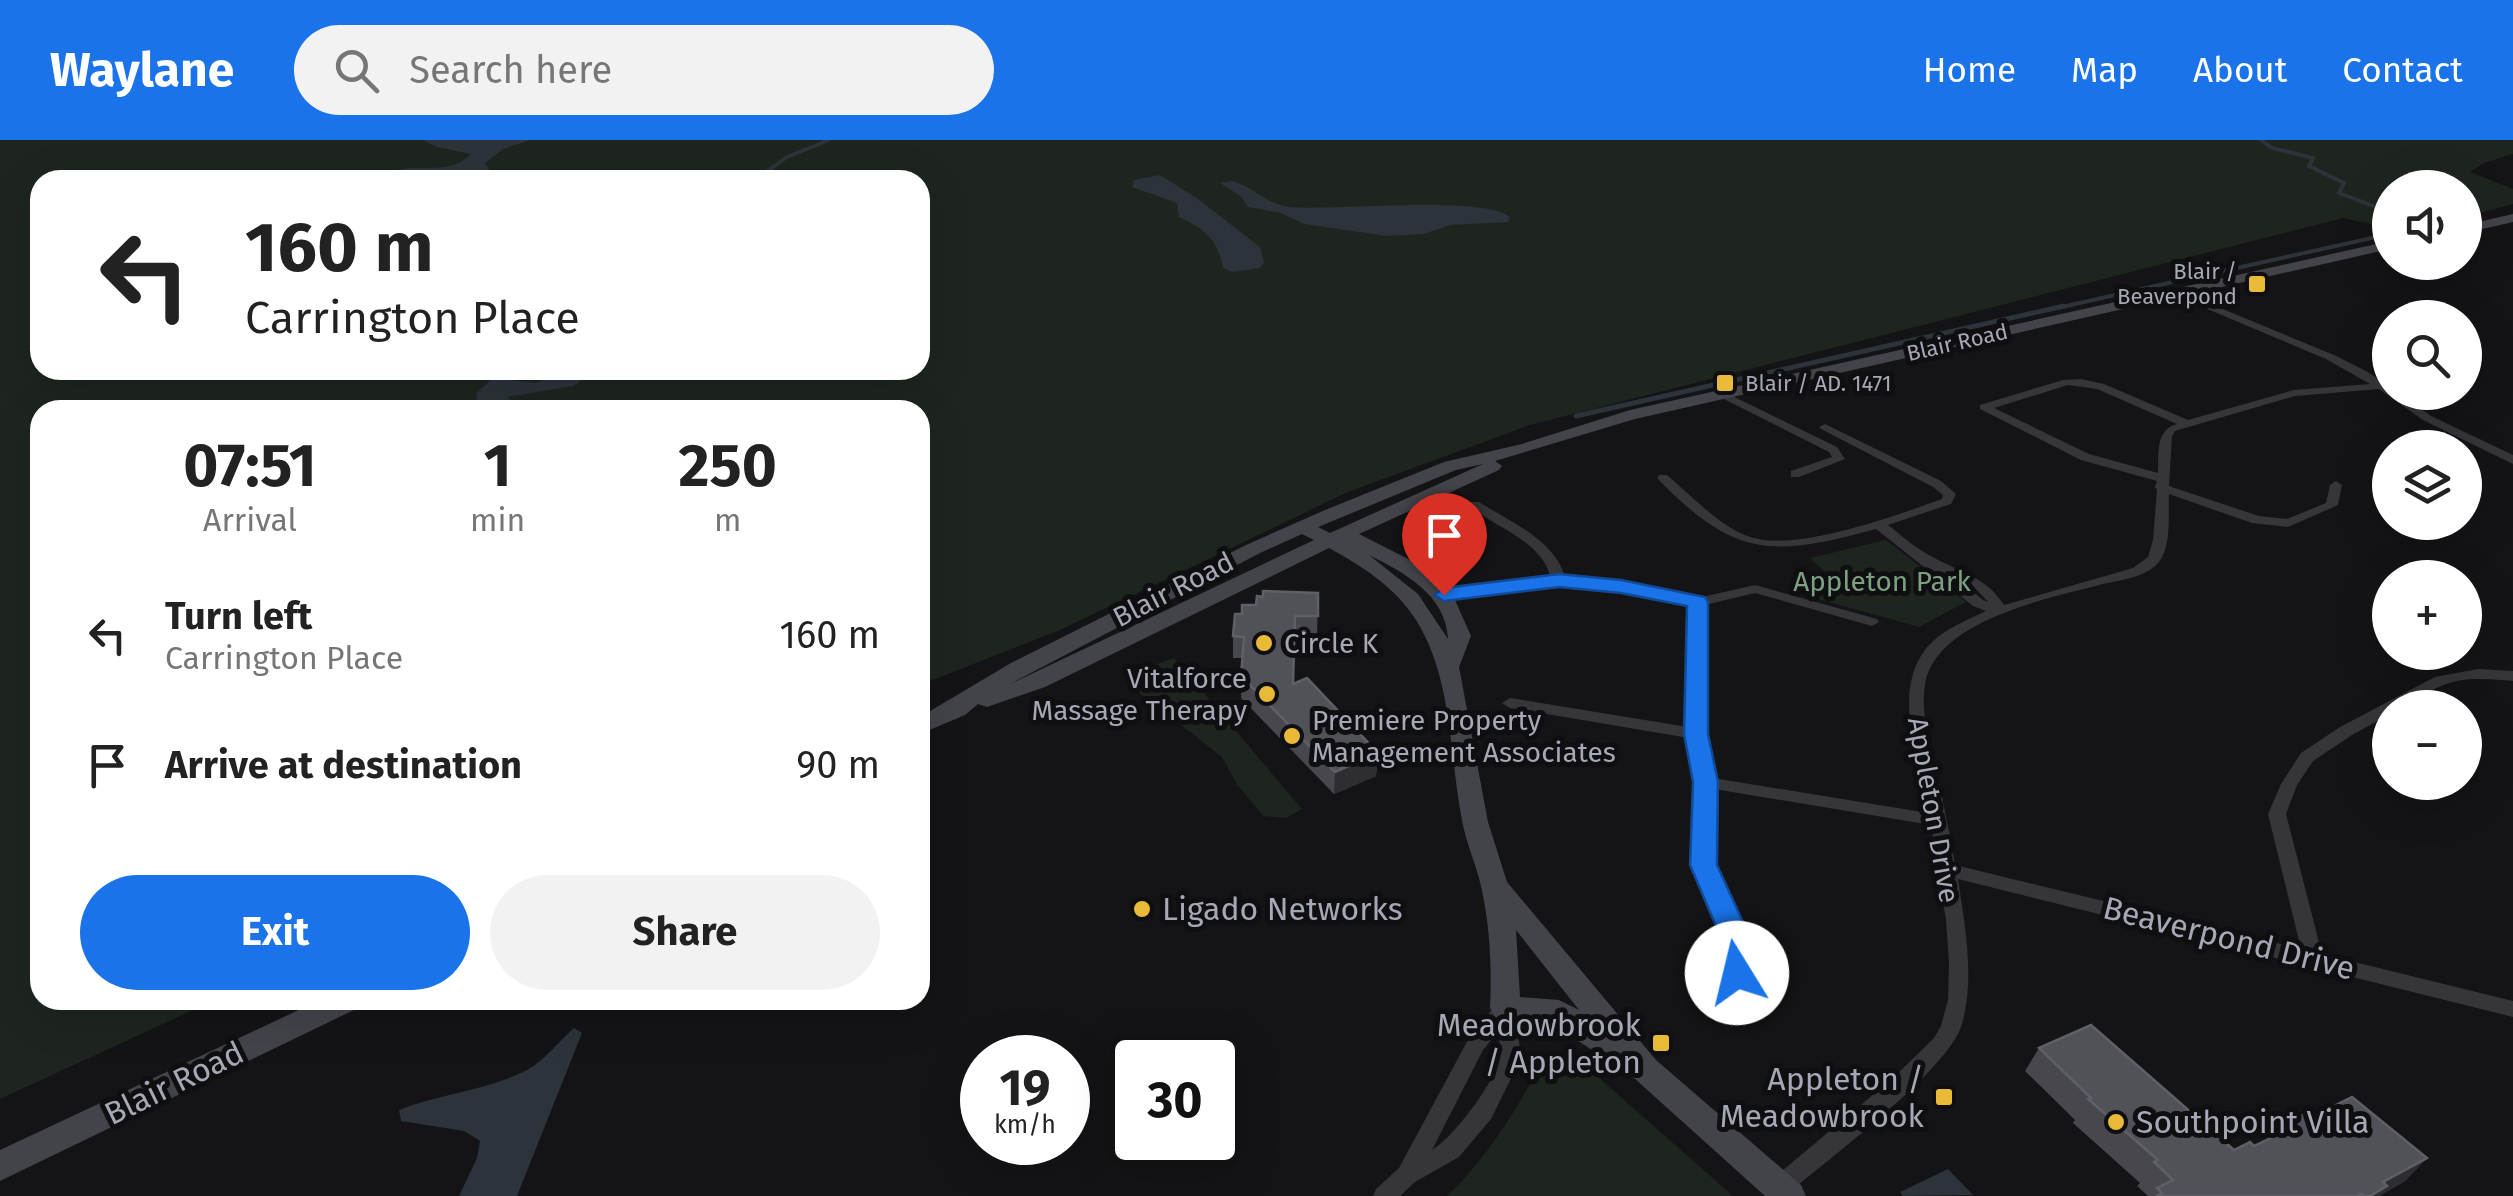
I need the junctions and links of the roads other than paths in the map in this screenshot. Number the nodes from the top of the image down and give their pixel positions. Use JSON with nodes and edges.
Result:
{"nodes":[{"id":1,"x":2513,"y":218,"type":"edge"},
{"id":2,"x":2482,"y":224,"type":"edge"},
{"id":3,"x":2372,"y":249,"type":"edge"},
{"id":4,"x":2177,"y":293,"type":"junction"},
{"id":5,"x":2372,"y":381,"type":"edge"},
{"id":6,"x":2372,"y":386,"type":"edge"},
{"id":7,"x":1722,"y":394,"type":"junction"},
{"id":8,"x":2415,"y":410,"type":"edge"},
{"id":9,"x":2183,"y":422,"type":"junction"},
{"id":10,"x":1826,"y":427,"type":"dead end"},
{"id":11,"x":1527,"y":448,"type":"junction"},
{"id":12,"x":2513,"y":460,"type":"edge"},
{"id":13,"x":1795,"y":474,"type":"dead end"},
{"id":14,"x":1664,"y":478,"type":"dead end"},
{"id":15,"x":2162,"y":482,"type":"junction"},
{"id":16,"x":2336,"y":485,"type":"dead end"},
{"id":17,"x":1475,"y":505,"type":"dead end"},
{"id":18,"x":1388,"y":513,"type":"junction"},
{"id":19,"x":1311,"y":524,"type":"junction"},
{"id":20,"x":1878,"y":524,"type":"junction"},
{"id":21,"x":1337,"y":538,"type":"junction"},
{"id":22,"x":1280,"y":564,"type":"junction"},
{"id":23,"x":1396,"y":571,"type":"junction"},
{"id":24,"x":1559,"y":580,"type":"junction"},
{"id":25,"x":1444,"y":595,"type":"junction"},
{"id":26,"x":1698,"y":602,"type":"junction"},
{"id":27,"x":2000,"y":612,"type":"junction"},
{"id":28,"x":1872,"y":622,"type":"dead end"},
{"id":29,"x":1448,"y":666,"type":"junction"},
{"id":30,"x":2513,"y":676,"type":"edge"},
{"id":31,"x":1510,"y":704,"type":"dead end"},
{"id":32,"x":944,"y":715,"type":"junction"},
{"id":33,"x":930,"y":721,"type":"edge"},
{"id":34,"x":1696,"y":734,"type":"junction"},
{"id":35,"x":1706,"y":782,"type":"junction"},
{"id":36,"x":1936,"y":820,"type":"junction"},
{"id":37,"x":1944,"y":870,"type":"junction"},
{"id":38,"x":1494,"y":883,"type":"junction"},
{"id":39,"x":2312,"y":958,"type":"junction"},
{"id":40,"x":1737,"y":973,"type":"dead end"},
{"id":41,"x":1506,"y":1008,"type":"junction"},
{"id":42,"x":2513,"y":1009,"type":"edge"},
{"id":43,"x":327,"y":1010,"type":"edge"},
{"id":44,"x":1645,"y":1069,"type":"junction"},
{"id":45,"x":0,"y":1166,"type":"edge"},
{"id":46,"x":1407,"y":1175,"type":"junction"},
{"id":47,"x":1783,"y":1192,"type":"edge"},
{"id":48,"x":1384,"y":1196,"type":"edge"}],
"edges":[{"from":1,"to":2,"type":"main road"},
{"from":3,"to":4,"type":"main road","name":"Blair Road"},
{"from":4,"to":5,"type":"street"},
{"from":4,"to":7,"type":"main road","name":"Blair Road"},
{"from":6,"to":9,"type":"street"},
{"from":7,"to":11,"type":"main road","name":"Blair Road"},
{"from":7,"to":13,"type":"street"},
{"from":8,"to":12,"type":"street"},
{"from":9,"to":15,"type":"street","name":"Appleton Drive"},
{"from":9,"to":15,"type":"street"},
{"from":10,"to":20,"type":"street"},
{"from":11,"to":18,"type":"main road","name":"Blair Road"},
{"from":11,"to":19,"type":"main road","name":"Blair Road"},
{"from":14,"to":20,"type":"street"},
{"from":15,"to":16,"type":"street"},
{"from":15,"to":27,"type":"street","name":"Appleton Drive"},
{"from":17,"to":24,"type":"street"},
{"from":18,"to":21,"type":"main road","name":"Blair Road"},
{"from":18,"to":23,"type":"main road"},
{"from":19,"to":21,"type":"main road"},
{"from":19,"to":32,"type":"main road","name":"Blair Road"},
{"from":20,"to":27,"type":"street"},
{"from":21,"to":22,"type":"main road","name":"Blair Road"},
{"from":21,"to":23,"type":"main road"},
{"from":22,"to":23,"type":"main road"},
{"from":22,"to":32,"type":"main road","name":"Blair Road"},
{"from":23,"to":25,"type":"main road"},
{"from":23,"to":29,"type":"main road"},
{"from":24,"to":25,"type":"street"},
{"from":24,"to":26,"type":"street"},
{"from":25,"to":29,"type":"main road"},
{"from":26,"to":28,"type":"street"},
{"from":26,"to":34,"type":"street"},
{"from":27,"to":36,"type":"street","name":"Appleton Drive"},
{"from":29,"to":38,"type":"main road"},
{"from":30,"to":39,"type":"street"},
{"from":31,"to":34,"type":"street"},
{"from":32,"to":33,"type":"main road","name":"Blair Road"},
{"from":34,"to":35,"type":"street"},
{"from":35,"to":36,"type":"street"},
{"from":35,"to":40,"type":"street"},
{"from":36,"to":37,"type":"street","name":"Appleton Drive"},
{"from":37,"to":39,"type":"street","name":"Beaverpond Drive"},
{"from":37,"to":47,"type":"street","name":"Appleton Drive"},
{"from":38,"to":41,"type":"main road"},
{"from":38,"to":44,"type":"main road"},
{"from":39,"to":42,"type":"street","name":"Beaverpond Drive"},
{"from":41,"to":44,"type":"main road"},
{"from":41,"to":46,"type":"street"},
{"from":41,"to":46,"type":"street"},
{"from":43,"to":45,"type":"main road","name":"Blair Road"},
{"from":44,"to":47,"type":"main road"},
{"from":46,"to":48,"type":"street"}]}
